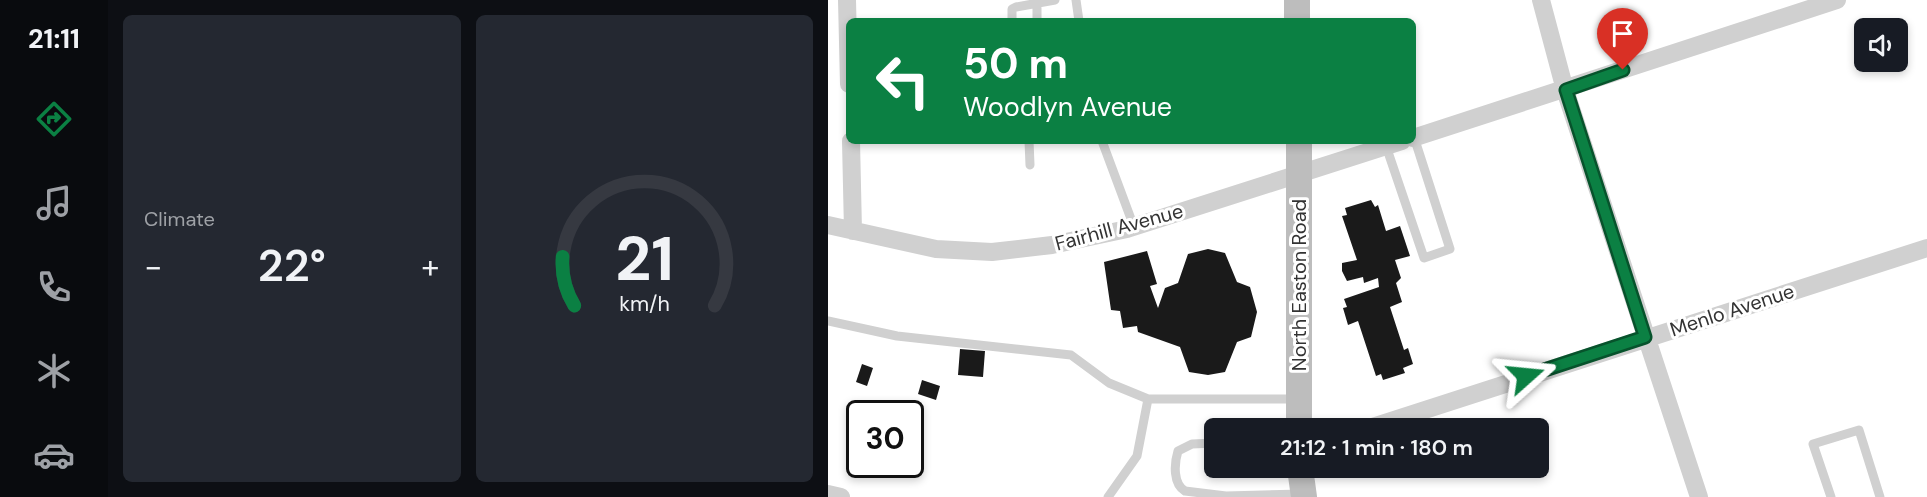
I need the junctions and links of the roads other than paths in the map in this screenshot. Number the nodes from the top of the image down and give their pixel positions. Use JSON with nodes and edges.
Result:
{"nodes":[{"id":1,"x":846,"y":0,"type":"edge"},
{"id":2,"x":1055,"y":0,"type":"edge"},
{"id":3,"x":1076,"y":0,"type":"edge"},
{"id":4,"x":1297,"y":0,"type":"edge"},
{"id":5,"x":1541,"y":0,"type":"edge"},
{"id":6,"x":1837,"y":0,"type":"edge"},
{"id":7,"x":1037,"y":4,"type":"junction"},
{"id":8,"x":847,"y":18,"type":"edge"},
{"id":9,"x":1012,"y":18,"type":"edge"},
{"id":10,"x":1037,"y":18,"type":"edge"},
{"id":11,"x":1079,"y":18,"type":"edge"},
{"id":12,"x":1298,"y":18,"type":"edge"},
{"id":13,"x":1566,"y":90,"type":"junction"},
{"id":14,"x":1416,"y":136,"type":"edge"},
{"id":15,"x":851,"y":144,"type":"edge"},
{"id":16,"x":1029,"y":144,"type":"edge"},
{"id":17,"x":1102,"y":144,"type":"edge"},
{"id":18,"x":1299,"y":144,"type":"edge"},
{"id":19,"x":1391,"y":144,"type":"edge"},
{"id":20,"x":1405,"y":144,"type":"edge"},
{"id":21,"x":1406,"y":144,"type":"edge"},
{"id":22,"x":1030,"y":165,"type":"dead end"},
{"id":23,"x":1299,"y":173,"type":"junction"},
{"id":24,"x":828,"y":225,"type":"edge"},
{"id":25,"x":1134,"y":227,"type":"junction"},
{"id":26,"x":853,"y":231,"type":"junction"},
{"id":27,"x":1927,"y":248,"type":"edge"},
{"id":28,"x":828,"y":321,"type":"edge"},
{"id":29,"x":1645,"y":337,"type":"junction"},
{"id":30,"x":1148,"y":399,"type":"junction"},
{"id":31,"x":1299,"y":399,"type":"junction"},
{"id":32,"x":1299,"y":418,"type":"edge"},
{"id":33,"x":1399,"y":418,"type":"edge"},
{"id":34,"x":1204,"y":443,"type":"edge"},
{"id":35,"x":1301,"y":478,"type":"edge"},
{"id":36,"x":828,"y":494,"type":"edge"},
{"id":37,"x":1693,"y":495,"type":"edge"},
{"id":38,"x":1304,"y":496,"type":"edge"},
{"id":39,"x":841,"y":497,"type":"edge"},
{"id":40,"x":1108,"y":497,"type":"edge"},
{"id":41,"x":1831,"y":497,"type":"edge"},
{"id":42,"x":1880,"y":497,"type":"edge"}],
"edges":[{"from":1,"to":8,"type":"street"},
{"from":2,"to":7,"type":"lane"},
{"from":3,"to":11,"type":"lane"},
{"from":4,"to":12,"type":"main road"},
{"from":5,"to":13,"type":"street"},
{"from":6,"to":13,"type":"street","name":"Fairhill Avenue"},
{"from":7,"to":9,"type":"lane"},
{"from":7,"to":10,"type":"lane"},
{"from":13,"to":14,"type":"street","name":"Fairhill Avenue"},
{"from":13,"to":29,"type":"street"},
{"from":15,"to":26,"type":"street"},
{"from":16,"to":22,"type":"lane"},
{"from":17,"to":25,"type":"lane"},
{"from":18,"to":23,"type":"main road","name":"North Easton Road"},
{"from":19,"to":23,"type":"street","name":"Fairhill Avenue"},
{"from":20,"to":21,"type":"lane"},
{"from":23,"to":25,"type":"street","name":"Fairhill Avenue"},
{"from":23,"to":31,"type":"main road","name":"North Easton Road"},
{"from":24,"to":26,"type":"street","name":"Fairhill Avenue"},
{"from":25,"to":26,"type":"street","name":"Fairhill Avenue"},
{"from":27,"to":29,"type":"street","name":"Menlo Avenue"},
{"from":28,"to":30,"type":"lane"},
{"from":29,"to":33,"type":"street","name":"Menlo Avenue"},
{"from":29,"to":37,"type":"street"},
{"from":30,"to":31,"type":"lane"},
{"from":30,"to":40,"type":"lane"},
{"from":31,"to":32,"type":"main road","name":"North Easton Road"},
{"from":34,"to":38,"type":"lane"},
{"from":35,"to":38,"type":"main road"},
{"from":36,"to":39,"type":"street"},
{"from":41,"to":42,"type":"lane"}]}
